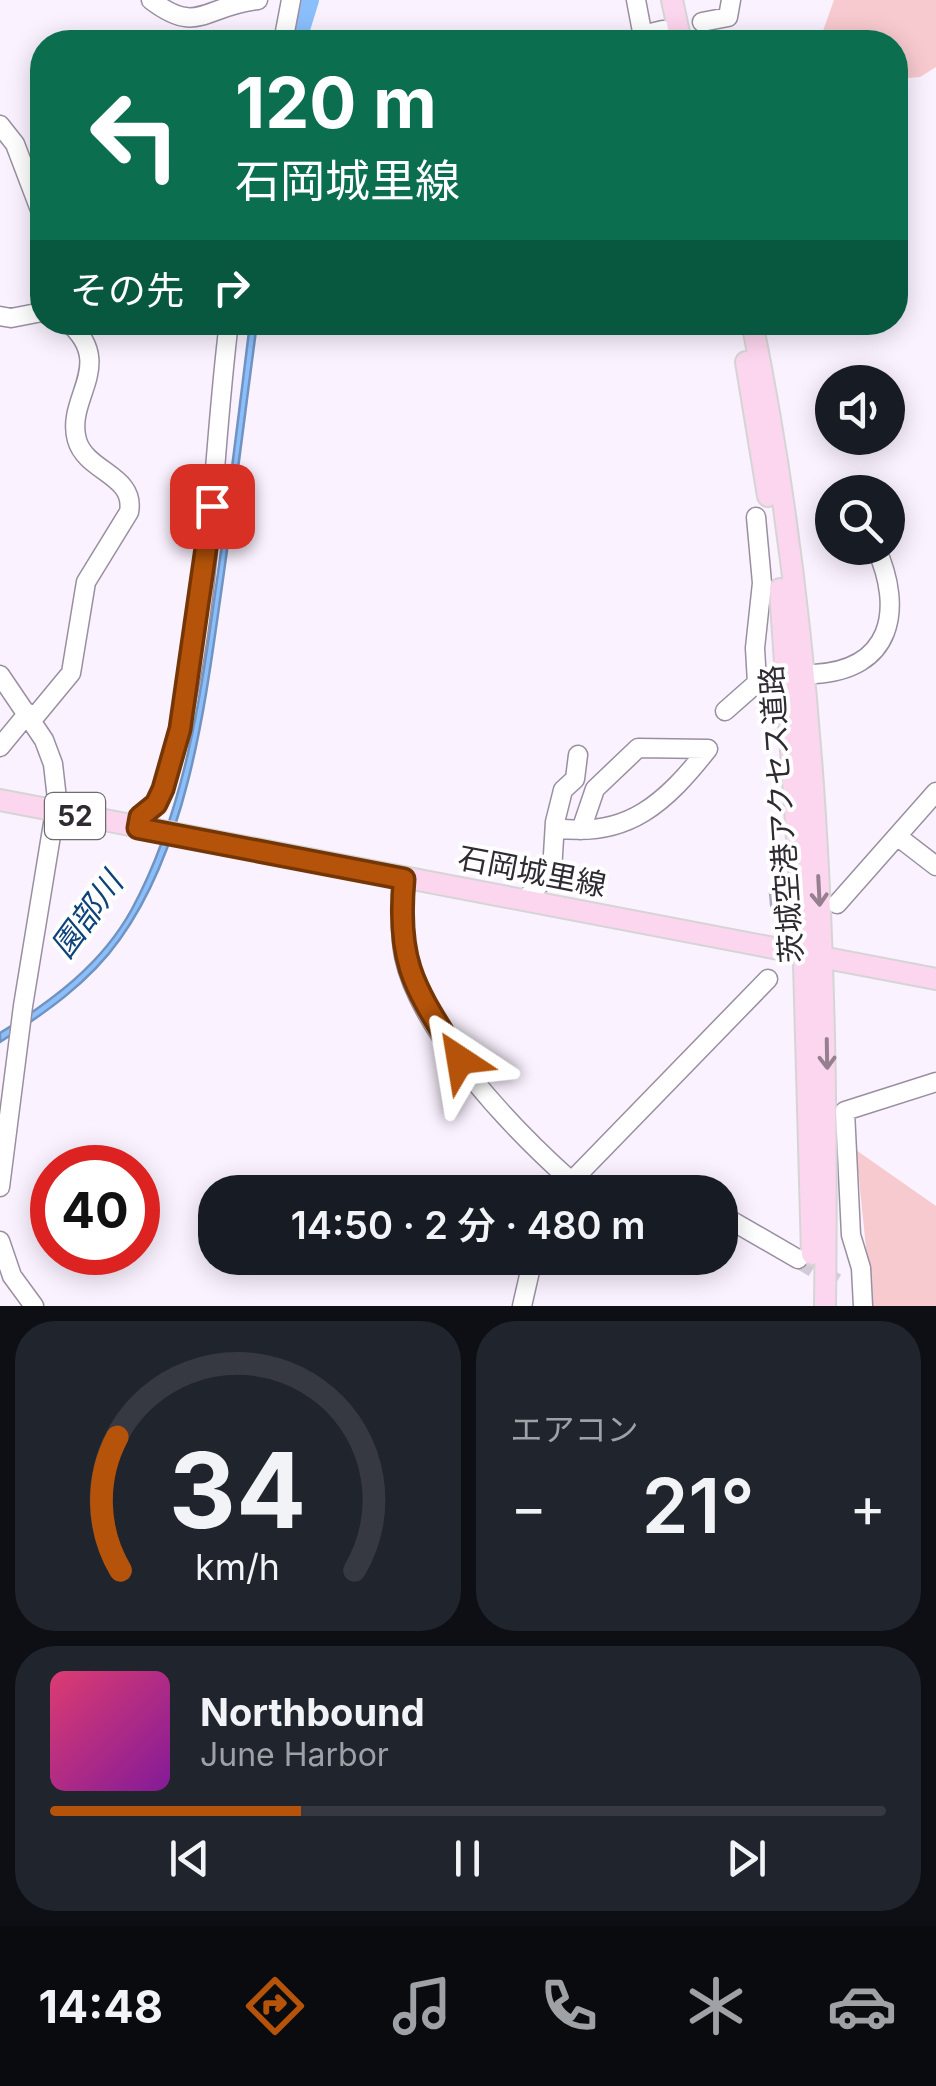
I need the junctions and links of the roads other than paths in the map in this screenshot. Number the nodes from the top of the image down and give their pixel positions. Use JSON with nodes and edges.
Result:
{"nodes":[{"id":1,"x":151,"y":0,"type":"edge"},
{"id":2,"x":258,"y":0,"type":"edge"},
{"id":3,"x":291,"y":0,"type":"edge"},
{"id":4,"x":636,"y":0,"type":"edge"},
{"id":5,"x":672,"y":0,"type":"edge"},
{"id":6,"x":686,"y":0,"type":"edge"},
{"id":7,"x":731,"y":0,"type":"edge"},
{"id":8,"x":285,"y":30,"type":"edge"},
{"id":9,"x":641,"y":30,"type":"edge"},
{"id":10,"x":678,"y":30,"type":"edge"},
{"id":11,"x":697,"y":30,"type":"edge"},
{"id":12,"x":702,"y":30,"type":"edge"},
{"id":13,"x":0,"y":125,"type":"edge"},
{"id":14,"x":30,"y":182,"type":"edge"},
{"id":15,"x":30,"y":313,"type":"edge"},
{"id":16,"x":0,"y":316,"type":"edge"},
{"id":17,"x":81,"y":335,"type":"edge"},
{"id":18,"x":229,"y":335,"type":"edge"},
{"id":19,"x":741,"y":335,"type":"edge"},
{"id":20,"x":755,"y":335,"type":"edge"},
{"id":21,"x":756,"y":517,"type":"dead end"},
{"id":22,"x":884,"y":565,"type":"edge"},
{"id":23,"x":814,"y":674,"type":"dead end"},
{"id":24,"x":0,"y":675,"type":"edge"},
{"id":25,"x":726,"y":712,"type":"dead end"},
{"id":26,"x":30,"y":716,"type":"junction"},
{"id":27,"x":0,"y":747,"type":"edge"},
{"id":28,"x":578,"y":755,"type":"dead end"},
{"id":29,"x":936,"y":792,"type":"edge"},
{"id":30,"x":0,"y":800,"type":"edge"},
{"id":31,"x":56,"y":812,"type":"junction"},
{"id":32,"x":555,"y":828,"type":"junction"},
{"id":33,"x":144,"y":830,"type":"junction"},
{"id":34,"x":581,"y":830,"type":"junction"},
{"id":35,"x":897,"y":836,"type":"junction"},
{"id":36,"x":936,"y":866,"type":"edge"},
{"id":37,"x":404,"y":879,"type":"junction"},
{"id":38,"x":524,"y":901,"type":"junction"},
{"id":39,"x":838,"y":904,"type":"dead end"},
{"id":40,"x":813,"y":955,"type":"junction"},
{"id":41,"x":768,"y":979,"type":"dead end"},
{"id":42,"x":936,"y":979,"type":"edge"},
{"id":43,"x":936,"y":1082,"type":"edge"},
{"id":44,"x":555,"y":1175,"type":"edge"},
{"id":45,"x":578,"y":1175,"type":"edge"},
{"id":46,"x":0,"y":1187,"type":"edge"},
{"id":47,"x":738,"y":1224,"type":"edge"},
{"id":48,"x":0,"y":1241,"type":"edge"},
{"id":49,"x":798,"y":1259,"type":"tunnel mouth"},
{"id":50,"x":528,"y":1275,"type":"edge"},
{"id":51,"x":34,"y":1306,"type":"edge"},
{"id":52,"x":522,"y":1306,"type":"edge"},
{"id":53,"x":812,"y":1306,"type":"edge"},
{"id":54,"x":826,"y":1306,"type":"edge"},
{"id":55,"x":862,"y":1306,"type":"edge"}],
"edges":[{"from":1,"to":2,"type":"street"},
{"from":3,"to":8,"type":"street"},
{"from":4,"to":9,"type":"street"},
{"from":5,"to":10,"type":"main road"},
{"from":6,"to":11,"type":"main road"},
{"from":7,"to":12,"type":"street"},
{"from":13,"to":14,"type":"street"},
{"from":15,"to":16,"type":"street"},
{"from":17,"to":26,"type":"street"},
{"from":18,"to":33,"type":"street"},
{"from":19,"to":40,"type":"main road","name":"茨城空港アクセス道路"},
{"from":20,"to":40,"type":"main road","name":"茨城空港アクセス道路","one_way":true},
{"from":21,"to":25,"type":"street"},
{"from":22,"to":23,"type":"street"},
{"from":24,"to":26,"type":"street"},
{"from":26,"to":27,"type":"street"},
{"from":26,"to":31,"type":"street"},
{"from":28,"to":32,"type":"street"},
{"from":29,"to":35,"type":"street"},
{"from":30,"to":31,"type":"main road","name":"石岡城里線","number":"52"},
{"from":31,"to":33,"type":"main road","name":"石岡城里線","number":"52"},
{"from":31,"to":46,"type":"street"},
{"from":32,"to":34,"type":"street"},
{"from":32,"to":38,"type":"street"},
{"from":33,"to":37,"type":"main road","name":"石岡城里線","number":"52"},
{"from":34,"to":34,"type":"street"},
{"from":35,"to":36,"type":"street"},
{"from":35,"to":39,"type":"street"},
{"from":37,"to":38,"type":"main road","name":"石岡城里線","number":"52"},
{"from":37,"to":44,"type":"street"},
{"from":38,"to":40,"type":"main road","name":"石岡城里線","number":"52"},
{"from":40,"to":42,"type":"main road","name":"石岡城里線","number":"52"},
{"from":40,"to":53,"type":"main road","name":"茨城空港アクセス道路"},
{"from":40,"to":54,"type":"main road","name":"茨城空港アクセス道路","one_way":true},
{"from":41,"to":45,"type":"street"},
{"from":43,"to":55,"type":"street"},
{"from":47,"to":49,"type":"street"},
{"from":48,"to":51,"type":"street"},
{"from":50,"to":52,"type":"street"}]}
